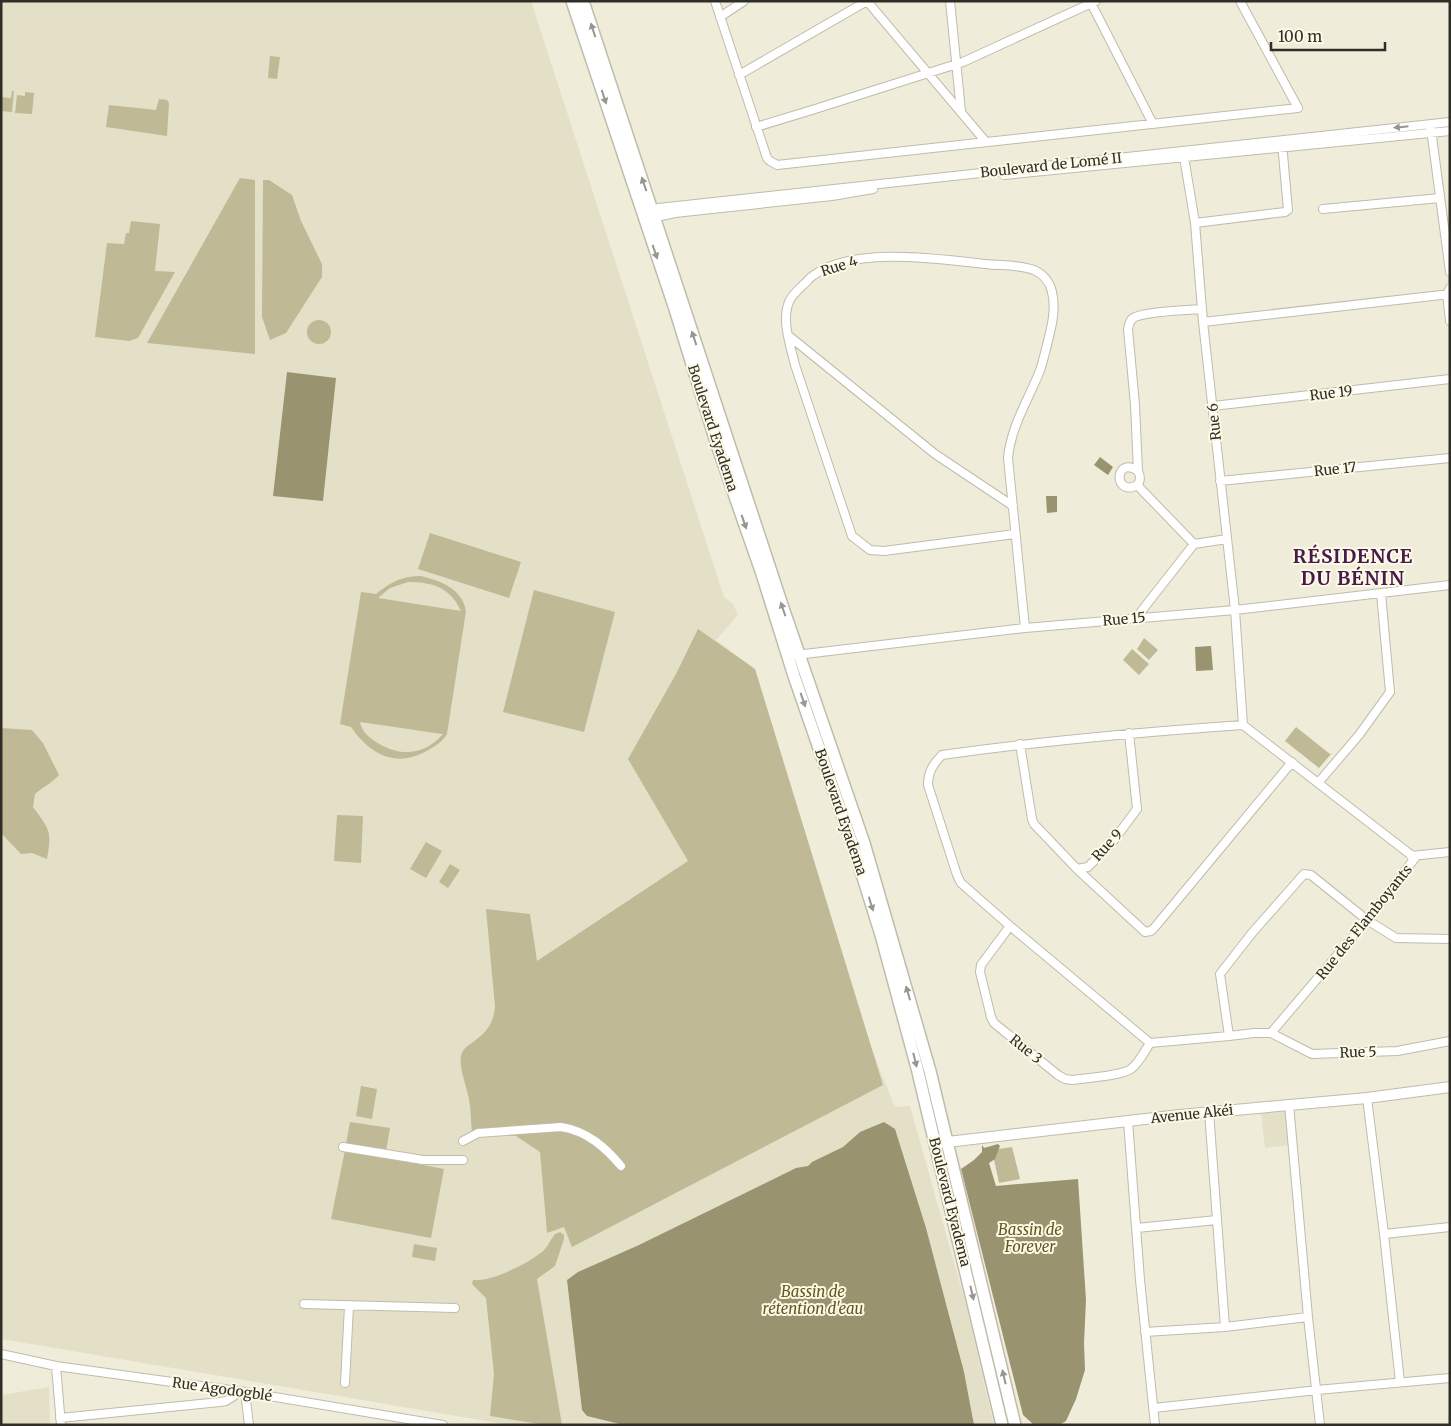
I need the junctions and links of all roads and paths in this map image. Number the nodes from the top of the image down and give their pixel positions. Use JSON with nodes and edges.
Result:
{"nodes":[{"id":1,"x":572,"y":1,"type":"edge"},
{"id":2,"x":583,"y":1,"type":"edge"},
{"id":3,"x":715,"y":1,"type":"edge"},
{"id":4,"x":744,"y":1,"type":"edge"},
{"id":5,"x":950,"y":1,"type":"edge"},
{"id":6,"x":1240,"y":1,"type":"edge"},
{"id":7,"x":1092,"y":2,"type":"edge"},
{"id":8,"x":720,"y":17,"type":"junction"},
{"id":9,"x":956,"y":64,"type":"junction"},
{"id":10,"x":928,"y":73,"type":"junction"},
{"id":11,"x":739,"y":75,"type":"junction"},
{"id":12,"x":961,"y":112,"type":"junction"},
{"id":13,"x":1450,"y":122,"type":"edge"},
{"id":14,"x":1153,"y":124,"type":"junction"},
{"id":15,"x":1430,"y":124,"type":"junction"},
{"id":16,"x":756,"y":127,"type":"junction"},
{"id":17,"x":1450,"y":131,"type":"edge"},
{"id":18,"x":1432,"y":133,"type":"junction"},
{"id":19,"x":986,"y":142,"type":"junction"},
{"id":20,"x":1282,"y":144,"type":"junction"},
{"id":21,"x":1184,"y":157,"type":"junction"},
{"id":22,"x":1440,"y":198,"type":"junction"},
{"id":23,"x":1323,"y":209,"type":"dead end"},
{"id":24,"x":648,"y":214,"type":"junction"},
{"id":25,"x":1194,"y":223,"type":"junction"},
{"id":26,"x":1450,"y":272,"type":"edge"},
{"id":27,"x":1449,"y":292,"type":"edge"},
{"id":28,"x":1202,"y":309,"type":"junction"},
{"id":29,"x":1450,"y":321,"type":"edge"},
{"id":30,"x":1203,"y":322,"type":"junction"},
{"id":31,"x":789,"y":336,"type":"junction"},
{"id":32,"x":1450,"y":379,"type":"edge"},
{"id":33,"x":1213,"y":406,"type":"junction"},
{"id":34,"x":1450,"y":458,"type":"edge"},
{"id":35,"x":1138,"y":470,"type":"junction"},
{"id":36,"x":1220,"y":481,"type":"junction"},
{"id":37,"x":1137,"y":485,"type":"junction"},
{"id":38,"x":1013,"y":506,"type":"junction"},
{"id":39,"x":1015,"y":534,"type":"junction"},
{"id":40,"x":1227,"y":539,"type":"junction"},
{"id":41,"x":1194,"y":544,"type":"junction"},
{"id":42,"x":1450,"y":585,"type":"edge"},
{"id":43,"x":1381,"y":594,"type":"junction"},
{"id":44,"x":1235,"y":610,"type":"junction"},
{"id":45,"x":1136,"y":618,"type":"junction"},
{"id":46,"x":1025,"y":628,"type":"junction"},
{"id":47,"x":787,"y":654,"type":"junction"},
{"id":48,"x":799,"y":655,"type":"junction"},
{"id":49,"x":1242,"y":725,"type":"junction"},
{"id":50,"x":1129,"y":733,"type":"junction"},
{"id":51,"x":1020,"y":744,"type":"junction"},
{"id":52,"x":1292,"y":762,"type":"junction"},
{"id":53,"x":1318,"y":783,"type":"junction"},
{"id":54,"x":1450,"y":852,"type":"edge"},
{"id":55,"x":1411,"y":856,"type":"junction"},
{"id":56,"x":1078,"y":869,"type":"junction"},
{"id":57,"x":1367,"y":920,"type":"junction"},
{"id":58,"x":1010,"y":926,"type":"junction"},
{"id":59,"x":1450,"y":939,"type":"edge"},
{"id":60,"x":1271,"y":1033,"type":"junction"},
{"id":61,"x":1229,"y":1036,"type":"junction"},
{"id":62,"x":1450,"y":1041,"type":"edge"},
{"id":63,"x":1150,"y":1043,"type":"junction"},
{"id":64,"x":1450,"y":1087,"type":"edge"},
{"id":65,"x":1367,"y":1098,"type":"junction"},
{"id":66,"x":1289,"y":1104,"type":"junction"},
{"id":67,"x":1209,"y":1112,"type":"junction"},
{"id":68,"x":1128,"y":1121,"type":"junction"},
{"id":69,"x":948,"y":1141,"type":"junction"},
{"id":70,"x":463,"y":1142,"type":"dead end"},
{"id":71,"x":935,"y":1144,"type":"junction"},
{"id":72,"x":343,"y":1147,"type":"dead end"},
{"id":73,"x":463,"y":1160,"type":"dead end"},
{"id":74,"x":621,"y":1166,"type":"dead end"},
{"id":75,"x":1217,"y":1220,"type":"junction"},
{"id":76,"x":1450,"y":1227,"type":"edge"},
{"id":77,"x":1137,"y":1228,"type":"junction"},
{"id":78,"x":1384,"y":1234,"type":"junction"},
{"id":79,"x":304,"y":1304,"type":"dead end"},
{"id":80,"x":349,"y":1306,"type":"junction"},
{"id":81,"x":456,"y":1308,"type":"dead end"},
{"id":82,"x":1308,"y":1317,"type":"junction"},
{"id":83,"x":1225,"y":1327,"type":"junction"},
{"id":84,"x":1145,"y":1332,"type":"junction"},
{"id":85,"x":1,"y":1354,"type":"edge"},
{"id":86,"x":56,"y":1366,"type":"junction"},
{"id":87,"x":1450,"y":1378,"type":"edge"},
{"id":88,"x":1400,"y":1382,"type":"junction"},
{"id":89,"x":345,"y":1383,"type":"dead end"},
{"id":90,"x":1317,"y":1390,"type":"junction"},
{"id":91,"x":243,"y":1392,"type":"junction"},
{"id":92,"x":1154,"y":1408,"type":"junction"},
{"id":93,"x":60,"y":1421,"type":"edge"},
{"id":94,"x":249,"y":1425,"type":"edge"},
{"id":95,"x":443,"y":1425,"type":"edge"},
{"id":96,"x":1002,"y":1425,"type":"edge"},
{"id":97,"x":1015,"y":1425,"type":"edge"},
{"id":98,"x":1155,"y":1425,"type":"edge"},
{"id":99,"x":1320,"y":1425,"type":"edge"}],
"edges":[{"from":1,"to":24,"type":"highway","name":"Boulevard Eyadema","one_way":true},
{"from":24,"to":2,"type":"highway","one_way":true},
{"from":3,"to":8,"type":"street"},
{"from":4,"to":8,"type":"street"},
{"from":5,"to":9,"type":"street"},
{"from":6,"to":14,"type":"street"},
{"from":7,"to":9,"type":"street"},
{"from":7,"to":14,"type":"street"},
{"from":8,"to":11,"type":"street"},
{"from":9,"to":10,"type":"street"},
{"from":9,"to":12,"type":"street"},
{"from":10,"to":11,"type":"street"},
{"from":10,"to":12,"type":"street"},
{"from":10,"to":16,"type":"street"},
{"from":11,"to":16,"type":"street"},
{"from":12,"to":19,"type":"street"},
{"from":13,"to":15,"type":"street","name":"Boulevard de Lomé II"},
{"from":14,"to":19,"type":"street"},
{"from":15,"to":18,"type":"street"},
{"from":15,"to":20,"type":"street","name":"Boulevard de Lomé II","one_way":true},
{"from":16,"to":19,"type":"street"},
{"from":17,"to":18,"type":"street","name":"Boulevard de Lomé II"},
{"from":18,"to":20,"type":"street","name":"Boulevard de Lomé II"},
{"from":18,"to":22,"type":"street"},
{"from":20,"to":21,"type":"street","name":"Boulevard de Lomé II"},
{"from":20,"to":24,"type":"street","name":"Boulevard de Lomé II"},
{"from":20,"to":25,"type":"street"},
{"from":21,"to":24,"type":"street","name":"Boulevard de Lomé II"},
{"from":21,"to":25,"type":"street","name":"Rue 6"},
{"from":22,"to":23,"type":"street"},
{"from":22,"to":26,"type":"street"},
{"from":24,"to":47,"type":"highway","name":"Boulevard Eyadema","one_way":true},
{"from":48,"to":24,"type":"highway","one_way":true},
{"from":25,"to":28,"type":"street","name":"Rue 6"},
{"from":27,"to":29,"type":"street"},
{"from":27,"to":30,"type":"street"},
{"from":28,"to":30,"type":"street","name":"Rue 6"},
{"from":28,"to":35,"type":"street"},
{"from":30,"to":33,"type":"street","name":"Rue 6"},
{"from":31,"to":38,"type":"street"},
{"from":31,"to":38,"type":"street","name":"Rue 4"},
{"from":31,"to":39,"type":"street","name":"Rue 4"},
{"from":32,"to":33,"type":"street","name":"Rue 19"},
{"from":33,"to":36,"type":"street","name":"Rue 6"},
{"from":34,"to":36,"type":"street","name":"Rue 17"},
{"from":35,"to":37,"type":"street"},
{"from":35,"to":37,"type":"street"},
{"from":36,"to":40,"type":"street","name":"Rue 6"},
{"from":37,"to":41,"type":"street"},
{"from":38,"to":39,"type":"street","name":"Rue 4"},
{"from":39,"to":46,"type":"street","name":"Rue 4"},
{"from":40,"to":41,"type":"street"},
{"from":40,"to":44,"type":"street","name":"Rue 6"},
{"from":41,"to":45,"type":"street"},
{"from":42,"to":43,"type":"street","name":"Rue 15"},
{"from":43,"to":44,"type":"street","name":"Rue 15"},
{"from":43,"to":53,"type":"street"},
{"from":44,"to":45,"type":"street","name":"Rue 15"},
{"from":44,"to":49,"type":"street","name":"Rue 6"},
{"from":45,"to":46,"type":"street","name":"Rue 15"},
{"from":46,"to":48,"type":"street","name":"Rue 15"},
{"from":47,"to":48,"type":"street","name":"Rue 15"},
{"from":47,"to":71,"type":"highway","name":"Boulevard Eyadema","one_way":true},
{"from":69,"to":48,"type":"highway","one_way":true},
{"from":49,"to":50,"type":"street"},
{"from":49,"to":52,"type":"street","name":"Rue des Flamboyants"},
{"from":50,"to":51,"type":"street"},
{"from":50,"to":56,"type":"street","name":"Rue 9"},
{"from":51,"to":56,"type":"street","name":"Rue 9"},
{"from":51,"to":58,"type":"street"},
{"from":52,"to":53,"type":"street","name":"Rue des Flamboyants"},
{"from":52,"to":56,"type":"street"},
{"from":53,"to":55,"type":"street","name":"Rue des Flamboyants"},
{"from":54,"to":55,"type":"street"},
{"from":55,"to":57,"type":"street","name":"Rue des Flamboyants"},
{"from":57,"to":59,"type":"street"},
{"from":57,"to":60,"type":"street","name":"Rue des Flamboyants"},
{"from":57,"to":61,"type":"street"},
{"from":58,"to":63,"type":"street"},
{"from":58,"to":63,"type":"street","name":"Rue 3"},
{"from":60,"to":61,"type":"street"},
{"from":60,"to":62,"type":"street","name":"Rue 5"},
{"from":61,"to":63,"type":"street"},
{"from":64,"to":65,"type":"main road","name":"Avenue Akéi"},
{"from":65,"to":66,"type":"main road","name":"Avenue Akéi"},
{"from":65,"to":78,"type":"street"},
{"from":66,"to":67,"type":"main road","name":"Avenue Akéi"},
{"from":66,"to":82,"type":"street"},
{"from":67,"to":68,"type":"main road","name":"Avenue Akéi"},
{"from":67,"to":75,"type":"street"},
{"from":68,"to":69,"type":"main road","name":"Avenue Akéi"},
{"from":68,"to":77,"type":"street"},
{"from":69,"to":71,"type":"main road","name":"Avenue Akéi"},
{"from":97,"to":69,"type":"highway","one_way":true},
{"from":70,"to":74,"type":"street"},
{"from":71,"to":96,"type":"highway","name":"Boulevard Eyadema","one_way":true},
{"from":72,"to":73,"type":"street"},
{"from":75,"to":77,"type":"street"},
{"from":75,"to":83,"type":"street"},
{"from":76,"to":78,"type":"street"},
{"from":77,"to":84,"type":"street"},
{"from":78,"to":88,"type":"street"},
{"from":79,"to":80,"type":"street"},
{"from":80,"to":81,"type":"street"},
{"from":80,"to":89,"type":"street"},
{"from":82,"to":83,"type":"street"},
{"from":82,"to":90,"type":"street"},
{"from":83,"to":84,"type":"street"},
{"from":84,"to":92,"type":"street"},
{"from":85,"to":86,"type":"street","name":"Rue Agodogblé"},
{"from":86,"to":91,"type":"street","name":"Rue Agodogblé"},
{"from":86,"to":93,"type":"street"},
{"from":87,"to":88,"type":"street"},
{"from":88,"to":90,"type":"street"},
{"from":90,"to":92,"type":"street"},
{"from":90,"to":99,"type":"street"},
{"from":91,"to":93,"type":"street"},
{"from":91,"to":94,"type":"street"},
{"from":91,"to":95,"type":"street","name":"Rue Agodogblé"},
{"from":92,"to":98,"type":"street"}]}
